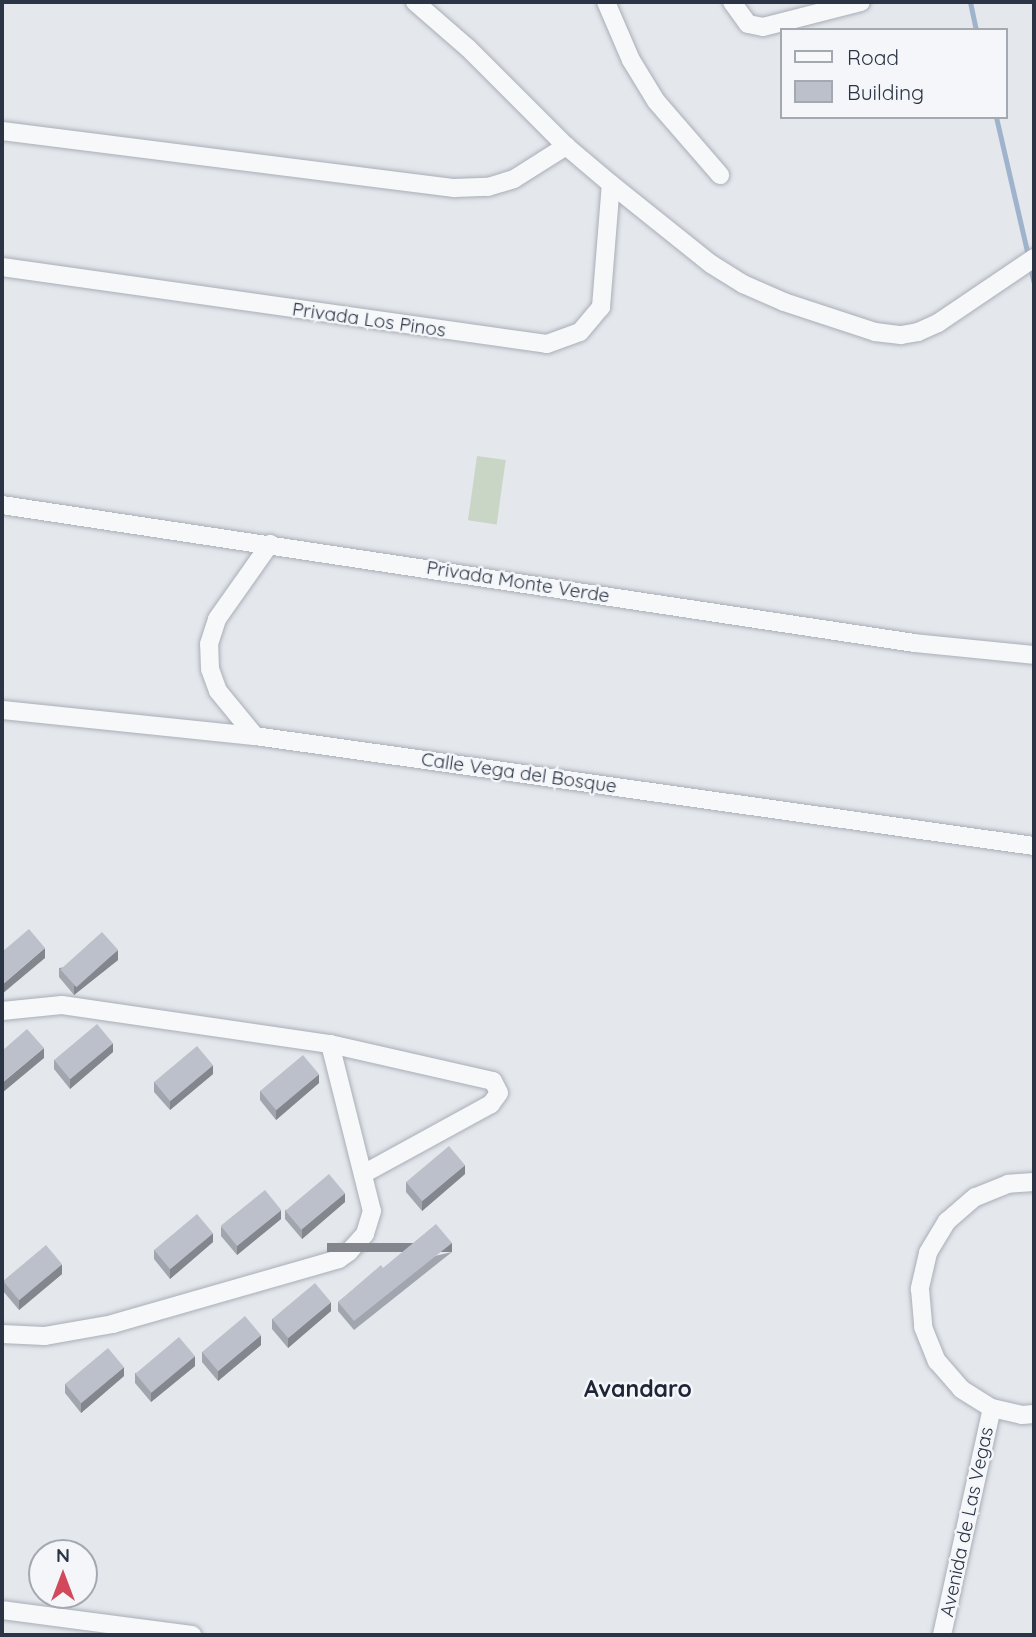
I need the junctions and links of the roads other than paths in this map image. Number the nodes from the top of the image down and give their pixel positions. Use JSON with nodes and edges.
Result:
{"nodes":[{"id":1,"x":415,"y":2,"type":"edge"},
{"id":2,"x":606,"y":2,"type":"edge"},
{"id":3,"x":732,"y":2,"type":"edge"},
{"id":4,"x":861,"y":2,"type":"edge"},
{"id":5,"x":2,"y":131,"type":"edge"},
{"id":6,"x":566,"y":146,"type":"junction"},
{"id":7,"x":720,"y":175,"type":"dead end"},
{"id":8,"x":611,"y":184,"type":"junction"},
{"id":9,"x":1034,"y":258,"type":"edge"},
{"id":10,"x":2,"y":267,"type":"edge"},
{"id":11,"x":2,"y":506,"type":"edge"},
{"id":12,"x":270,"y":544,"type":"junction"},
{"id":13,"x":1034,"y":655,"type":"edge"},
{"id":14,"x":2,"y":710,"type":"edge"},
{"id":15,"x":255,"y":736,"type":"junction"},
{"id":16,"x":1034,"y":846,"type":"edge"},
{"id":17,"x":2,"y":1011,"type":"edge"},
{"id":18,"x":330,"y":1044,"type":"junction"},
{"id":19,"x":363,"y":1174,"type":"junction"},
{"id":20,"x":1034,"y":1182,"type":"edge"},
{"id":21,"x":2,"y":1334,"type":"edge"},
{"id":22,"x":992,"y":1408,"type":"junction"},
{"id":23,"x":1034,"y":1414,"type":"edge"},
{"id":24,"x":2,"y":1610,"type":"edge"},
{"id":25,"x":192,"y":1635,"type":"edge"},
{"id":26,"x":942,"y":1635,"type":"edge"}],
"edges":[{"from":1,"to":6,"type":"street"},
{"from":2,"to":7,"type":"street"},
{"from":3,"to":4,"type":"street"},
{"from":5,"to":6,"type":"street"},
{"from":6,"to":8,"type":"street"},
{"from":8,"to":9,"type":"street"},
{"from":8,"to":10,"type":"street","name":"Privada Los Pinos"},
{"from":11,"to":12,"type":"street","name":"Privada Monte Verde"},
{"from":12,"to":13,"type":"street","name":"Privada Monte Verde"},
{"from":12,"to":15,"type":"street"},
{"from":14,"to":15,"type":"street","name":"Calle Vega del Bosque"},
{"from":15,"to":16,"type":"street","name":"Calle Vega del Bosque"},
{"from":17,"to":18,"type":"street"},
{"from":18,"to":19,"type":"street"},
{"from":18,"to":19,"type":"street"},
{"from":19,"to":21,"type":"street"},
{"from":20,"to":22,"type":"street"},
{"from":22,"to":23,"type":"street"},
{"from":22,"to":26,"type":"street","name":"Avenida de Las Vegas"},
{"from":24,"to":25,"type":"street"}]}
